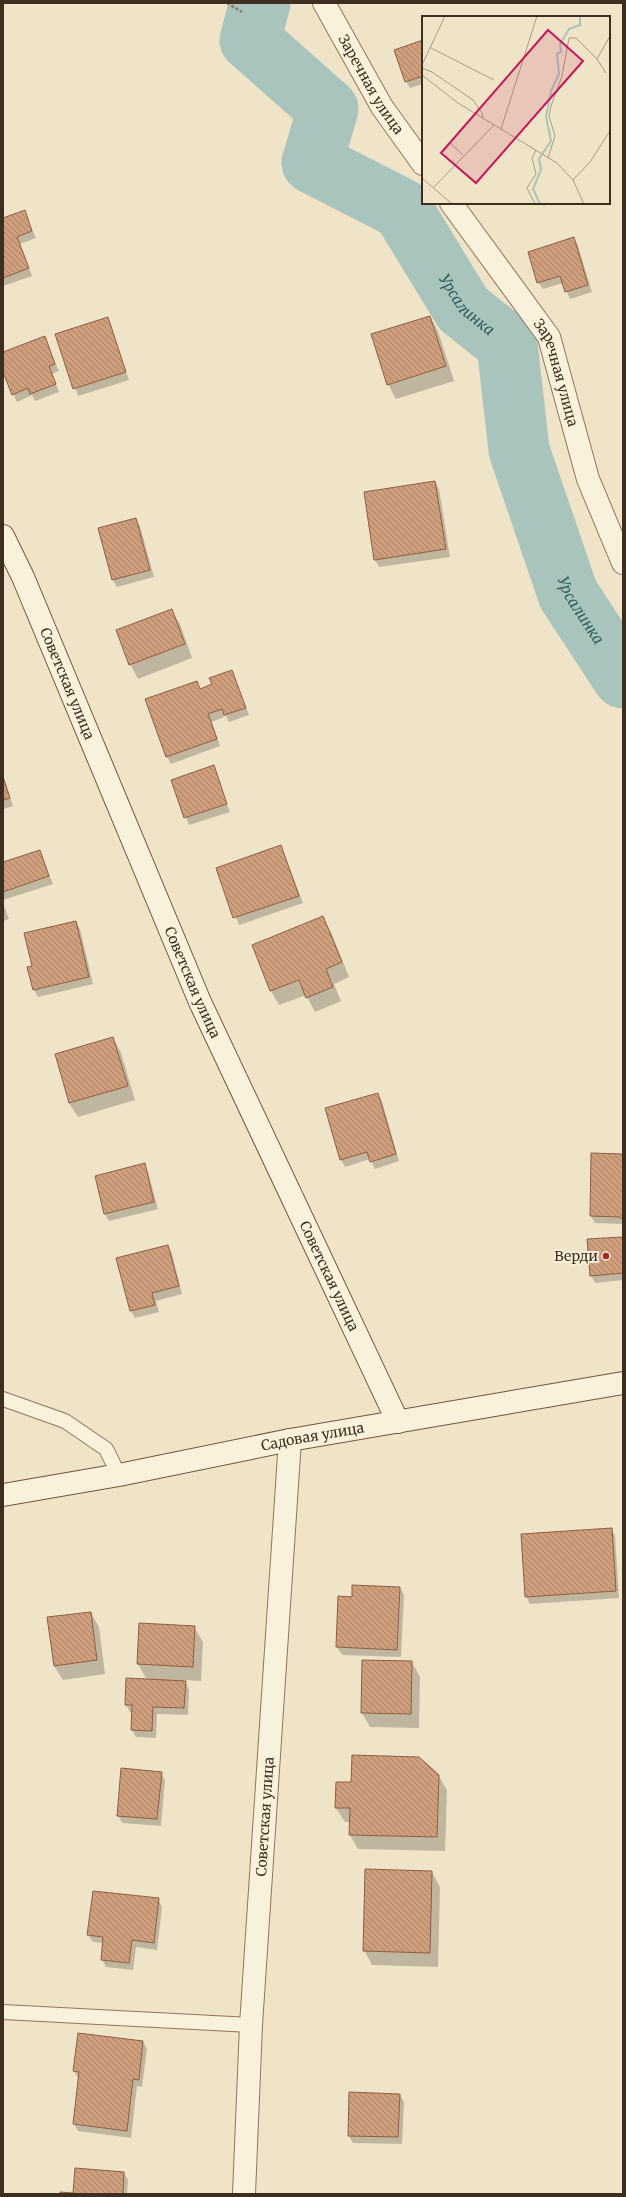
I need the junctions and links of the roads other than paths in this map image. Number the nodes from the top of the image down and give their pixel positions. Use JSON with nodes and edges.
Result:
{"nodes":[{"id":1,"x":324,"y":3,"type":"edge"},
{"id":2,"x":422,"y":163,"type":"edge"},
{"id":3,"x":453,"y":204,"type":"edge"},
{"id":4,"x":3,"y":536,"type":"edge"},
{"id":5,"x":623,"y":563,"type":"edge"},
{"id":6,"x":623,"y":1383,"type":"edge"},
{"id":7,"x":3,"y":1399,"type":"edge"},
{"id":8,"x":398,"y":1422,"type":"junction"},
{"id":9,"x":290,"y":1440,"type":"junction"},
{"id":10,"x":119,"y":1475,"type":"junction"},
{"id":11,"x":3,"y":1495,"type":"edge"},
{"id":12,"x":3,"y":2012,"type":"edge"},
{"id":13,"x":251,"y":2025,"type":"junction"},
{"id":14,"x":244,"y":2194,"type":"edge"}],
"edges":[{"from":1,"to":2,"type":"street","name":"Заречная улица"},
{"from":3,"to":5,"type":"street","name":"Заречная улица"},
{"from":4,"to":8,"type":"street","name":"Советская улица"},
{"from":6,"to":8,"type":"street","name":"Садовая улица"},
{"from":7,"to":10,"type":"lane"},
{"from":8,"to":9,"type":"street","name":"Садовая улица"},
{"from":9,"to":10,"type":"street","name":"Садовая улица"},
{"from":9,"to":13,"type":"street","name":"Советская улица"},
{"from":10,"to":11,"type":"street","name":"Садовая улица"},
{"from":12,"to":13,"type":"lane"},
{"from":13,"to":14,"type":"street","name":"Советская улица"}]}
